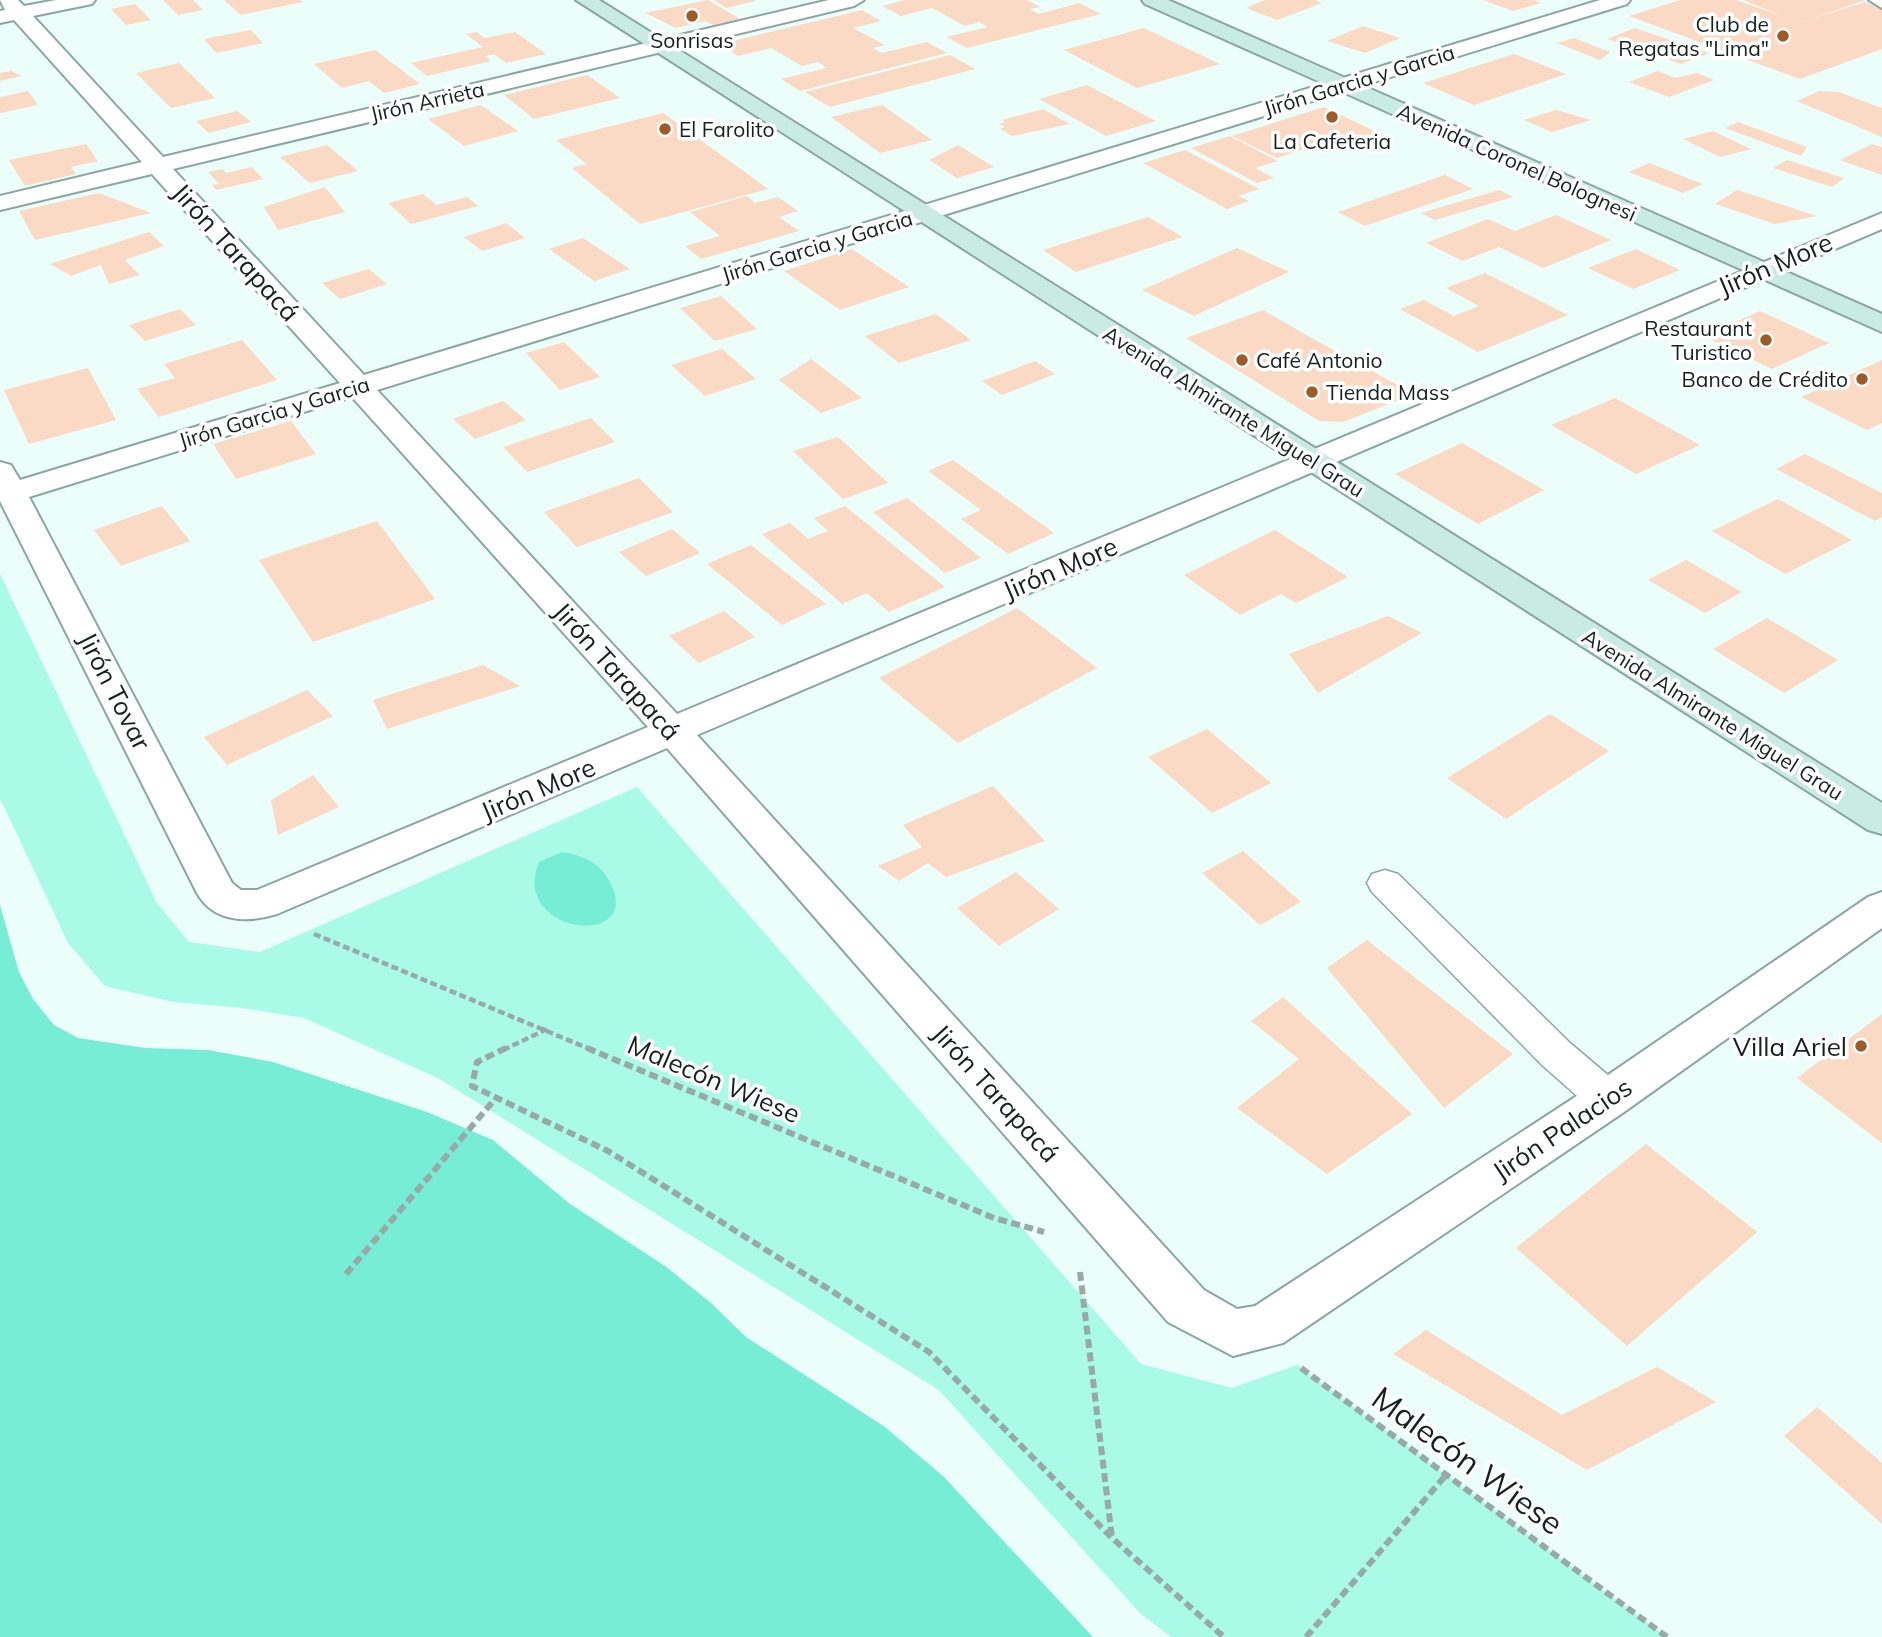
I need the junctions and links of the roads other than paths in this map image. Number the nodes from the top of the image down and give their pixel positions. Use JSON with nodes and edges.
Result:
{"nodes":[{"id":1,"x":85,"y":0,"type":"edge"},
{"id":2,"x":586,"y":0,"type":"edge"},
{"id":3,"x":854,"y":0,"type":"edge"},
{"id":4,"x":1152,"y":0,"type":"edge"},
{"id":5,"x":1620,"y":0,"type":"edge"},
{"id":6,"x":8,"y":10,"type":"edge"},
{"id":7,"x":659,"y":46,"type":"junction"},
{"id":8,"x":1344,"y":85,"type":"junction"},
{"id":9,"x":157,"y":166,"type":"junction"},
{"id":10,"x":0,"y":203,"type":"edge"},
{"id":11,"x":923,"y":214,"type":"junction"},
{"id":12,"x":1882,"y":220,"type":"edge"},
{"id":13,"x":1760,"y":269,"type":"junction"},
{"id":14,"x":1882,"y":324,"type":"edge"},
{"id":15,"x":358,"y":386,"type":"junction"},
{"id":16,"x":1314,"y":461,"type":"junction"},
{"id":17,"x":6,"y":482,"type":"edge"},
{"id":18,"x":673,"y":732,"type":"junction"},
{"id":19,"x":1882,"y":821,"type":"edge"},
{"id":20,"x":1385,"y":883,"type":"dead end"},
{"id":21,"x":235,"y":905,"type":"joint"},
{"id":22,"x":1882,"y":907,"type":"edge"},
{"id":23,"x":1608,"y":1099,"type":"junction"},
{"id":24,"x":1233,"y":1333,"type":"joint"}],
"edges":[{"from":1,"to":6,"type":"street"},
{"from":2,"to":7,"type":"main road","name":"Avenida Almirante Miguel Grau"},
{"from":3,"to":7,"type":"street","name":"Jirón Arrieta"},
{"from":4,"to":8,"type":"main road","name":"Avenida Coronel Bolognesi"},
{"from":5,"to":8,"type":"street","name":"Jirón Garcia y Garcia"},
{"from":6,"to":9,"type":"street","name":"Jirón Tarapacá"},
{"from":7,"to":9,"type":"street","name":"Jirón Arrieta"},
{"from":7,"to":11,"type":"main road","name":"Avenida Almirante Miguel Grau"},
{"from":8,"to":11,"type":"street","name":"Jirón Garcia y Garcia"},
{"from":8,"to":13,"type":"main road","name":"Avenida Coronel Bolognesi"},
{"from":9,"to":10,"type":"street","name":"Jirón Arrieta"},
{"from":9,"to":15,"type":"street","name":"Jirón Tarapacá"},
{"from":11,"to":15,"type":"street","name":"Jirón Garcia y Garcia"},
{"from":11,"to":16,"type":"main road","name":"Avenida Almirante Miguel Grau"},
{"from":12,"to":13,"type":"street","name":"Jirón More"},
{"from":13,"to":14,"type":"main road","name":"Avenida Coronel Bolognesi"},
{"from":13,"to":16,"type":"street","name":"Jirón More"},
{"from":15,"to":17,"type":"street","name":"Jirón Garcia y Garcia"},
{"from":15,"to":18,"type":"street","name":"Jirón Tarapacá"},
{"from":16,"to":18,"type":"street","name":"Jirón More"},
{"from":16,"to":19,"type":"main road","name":"Avenida Almirante Miguel Grau"},
{"from":17,"to":21,"type":"street","name":"Jirón Tovar"},
{"from":18,"to":21,"type":"street","name":"Jirón More"},
{"from":18,"to":24,"type":"street","name":"Jirón Tarapacá"},
{"from":20,"to":23,"type":"lane"},
{"from":22,"to":23,"type":"street","name":"Jirón Palacios"},
{"from":23,"to":24,"type":"street","name":"Jirón Palacios"}]}
